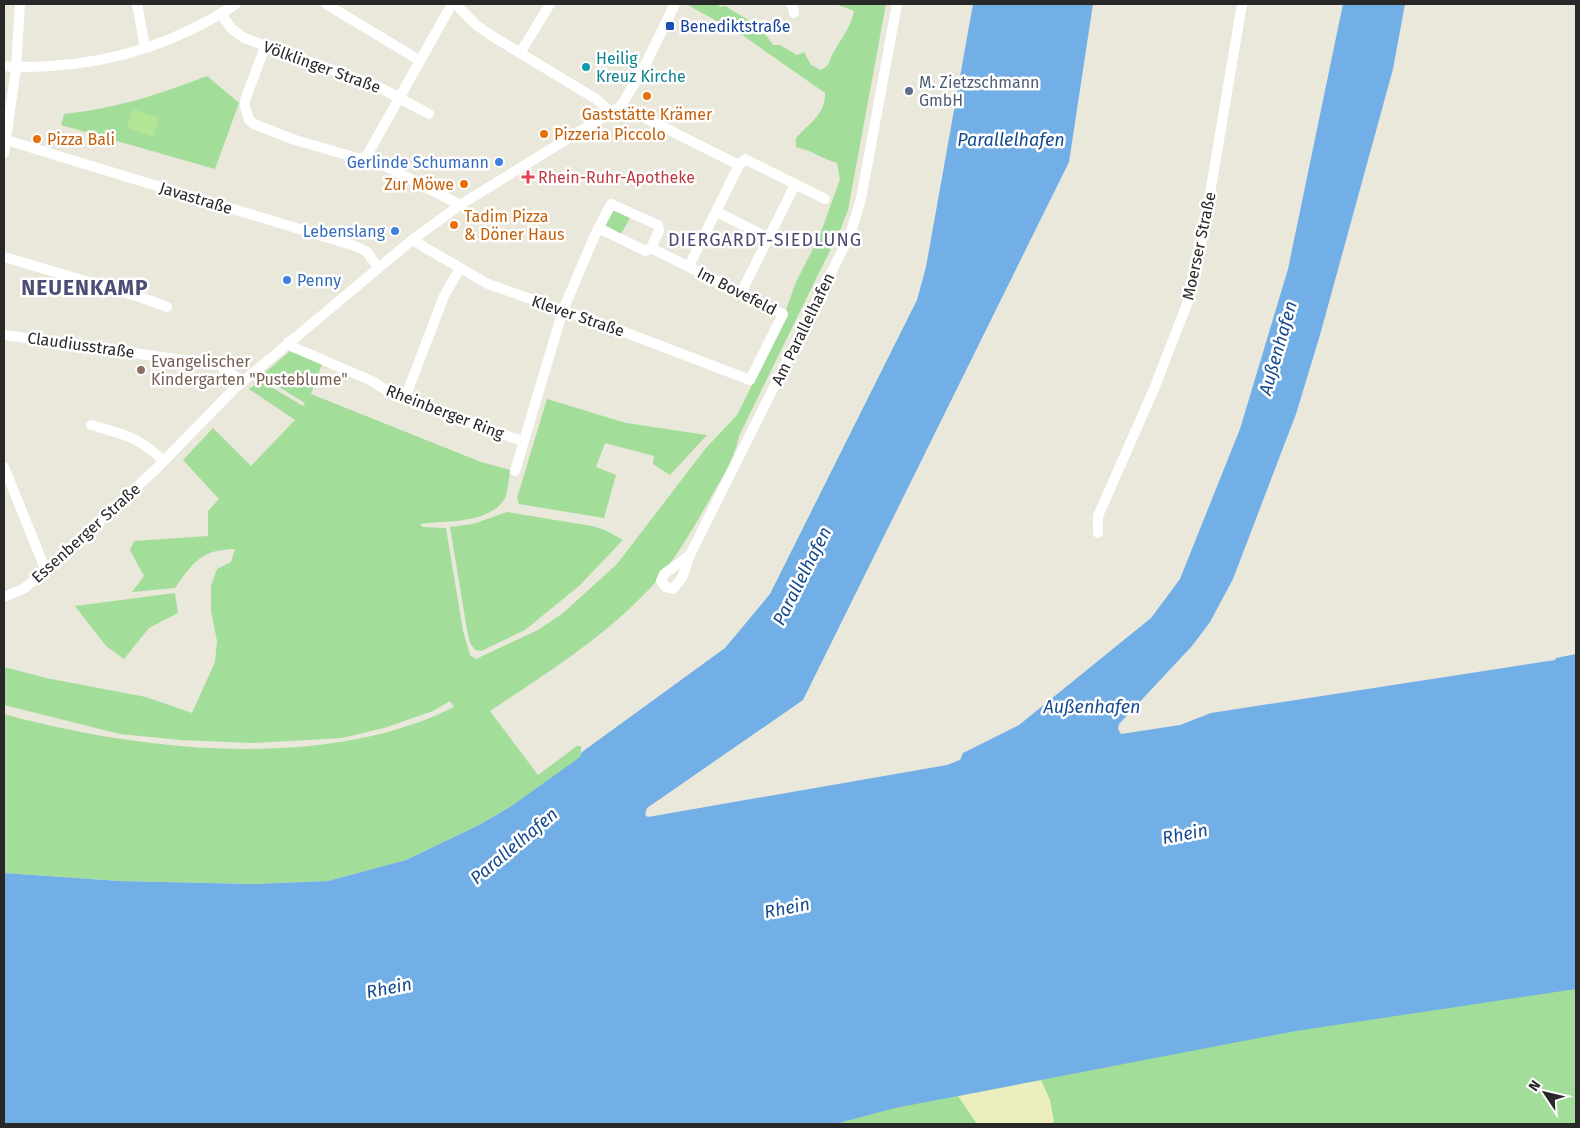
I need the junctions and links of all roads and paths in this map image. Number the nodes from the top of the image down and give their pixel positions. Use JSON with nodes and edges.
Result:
{"nodes":[{"id":1,"x":20,"y":4,"type":"edge"},
{"id":2,"x":137,"y":4,"type":"edge"},
{"id":3,"x":236,"y":4,"type":"edge"},
{"id":4,"x":326,"y":4,"type":"edge"},
{"id":5,"x":452,"y":4,"type":"edge"},
{"id":6,"x":456,"y":4,"type":"edge"},
{"id":7,"x":550,"y":4,"type":"edge"},
{"id":8,"x":674,"y":4,"type":"edge"},
{"id":9,"x":897,"y":4,"type":"edge"},
{"id":10,"x":1242,"y":4,"type":"edge"},
{"id":11,"x":221,"y":14,"type":"junction"},
{"id":12,"x":265,"y":47,"type":"junction"},
{"id":13,"x":145,"y":48,"type":"junction"},
{"id":14,"x":520,"y":53,"type":"junction"},
{"id":15,"x":419,"y":60,"type":"junction"},
{"id":16,"x":4,"y":66,"type":"edge"},
{"id":17,"x":16,"y":68,"type":"junction"},
{"id":18,"x":398,"y":97,"type":"junction"},
{"id":19,"x":621,"y":106,"type":"junction"},
{"id":20,"x":611,"y":112,"type":"junction"},
{"id":21,"x":429,"y":114,"type":"dead end"},
{"id":22,"x":6,"y":140,"type":"junction"},
{"id":23,"x":4,"y":153,"type":"edge"},
{"id":24,"x":366,"y":158,"type":"junction"},
{"id":25,"x":739,"y":165,"type":"junction"},
{"id":26,"x":795,"y":185,"type":"junction"},
{"id":27,"x":825,"y":199,"type":"dead end"},
{"id":28,"x":460,"y":205,"type":"junction"},
{"id":29,"x":716,"y":212,"type":"junction"},
{"id":30,"x":598,"y":228,"type":"junction"},
{"id":31,"x":768,"y":238,"type":"junction"},
{"id":32,"x":412,"y":240,"type":"junction"},
{"id":33,"x":651,"y":248,"type":"junction"},
{"id":34,"x":4,"y":257,"type":"edge"},
{"id":35,"x":689,"y":266,"type":"junction"},
{"id":36,"x":378,"y":267,"type":"junction"},
{"id":37,"x":460,"y":268,"type":"junction"},
{"id":38,"x":742,"y":293,"type":"junction"},
{"id":39,"x":167,"y":307,"type":"dead end"},
{"id":40,"x":563,"y":310,"type":"junction"},
{"id":41,"x":4,"y":335,"type":"edge"},
{"id":42,"x":288,"y":342,"type":"junction"},
{"id":43,"x":750,"y":380,"type":"joint"},
{"id":44,"x":242,"y":382,"type":"junction"},
{"id":45,"x":405,"y":398,"type":"junction"},
{"id":46,"x":91,"y":425,"type":"dead end"},
{"id":47,"x":523,"y":441,"type":"junction"},
{"id":48,"x":164,"y":461,"type":"junction"},
{"id":49,"x":4,"y":467,"type":"edge"},
{"id":50,"x":515,"y":471,"type":"dead end"},
{"id":51,"x":1098,"y":532,"type":"dead end"},
{"id":52,"x":690,"y":554,"type":"dead end"},
{"id":53,"x":46,"y":571,"type":"junction"},
{"id":54,"x":4,"y":597,"type":"edge"}],
"edges":[{"from":1,"to":17,"type":"street"},
{"from":2,"to":13,"type":"street"},
{"from":3,"to":11,"type":"street"},
{"from":4,"to":15,"type":"street"},
{"from":5,"to":15,"type":"street"},
{"from":6,"to":14,"type":"street"},
{"from":7,"to":14,"type":"street"},
{"from":8,"to":19,"type":"street","name":"Essenberger Straße"},
{"from":9,"to":52,"type":"street","name":"Am Parallelhafen"},
{"from":10,"to":51,"type":"street","name":"Moerser Straße"},
{"from":11,"to":12,"type":"street","name":"Völklinger Straße"},
{"from":11,"to":13,"type":"street"},
{"from":12,"to":18,"type":"street","name":"Völklinger Straße"},
{"from":12,"to":24,"type":"street"},
{"from":13,"to":17,"type":"street"},
{"from":14,"to":20,"type":"street"},
{"from":15,"to":18,"type":"street"},
{"from":16,"to":17,"type":"street"},
{"from":17,"to":22,"type":"street"},
{"from":18,"to":21,"type":"street","name":"Völklinger Straße"},
{"from":18,"to":24,"type":"street"},
{"from":19,"to":20,"type":"street","name":"Essenberger Straße"},
{"from":19,"to":25,"type":"street"},
{"from":20,"to":28,"type":"street","name":"Essenberger Straße"},
{"from":22,"to":23,"type":"street"},
{"from":22,"to":36,"type":"street","name":"Javastraße"},
{"from":24,"to":28,"type":"street"},
{"from":25,"to":26,"type":"street"},
{"from":25,"to":29,"type":"street"},
{"from":26,"to":27,"type":"street"},
{"from":26,"to":31,"type":"street"},
{"from":28,"to":32,"type":"street","name":"Essenberger Straße"},
{"from":29,"to":31,"type":"street"},
{"from":29,"to":35,"type":"street"},
{"from":30,"to":33,"type":"street","name":"Im Bovefeld"},
{"from":30,"to":33,"type":"street"},
{"from":30,"to":40,"type":"street","name":"Rheinberger Ring"},
{"from":31,"to":38,"type":"street"},
{"from":32,"to":36,"type":"street","name":"Essenberger Straße"},
{"from":32,"to":37,"type":"street","name":"Klever Straße"},
{"from":33,"to":35,"type":"street","name":"Im Bovefeld"},
{"from":34,"to":39,"type":"street"},
{"from":35,"to":38,"type":"street","name":"Im Bovefeld"},
{"from":36,"to":42,"type":"street","name":"Essenberger Straße"},
{"from":37,"to":40,"type":"street","name":"Klever Straße"},
{"from":37,"to":45,"type":"street"},
{"from":38,"to":43,"type":"street","name":"Im Bovefeld"},
{"from":40,"to":43,"type":"street","name":"Klever Straße"},
{"from":40,"to":47,"type":"street","name":"Rheinberger Ring"},
{"from":41,"to":44,"type":"street","name":"Claudiusstraße"},
{"from":42,"to":44,"type":"street","name":"Essenberger Straße"},
{"from":42,"to":45,"type":"street","name":"Rheinberger Ring"},
{"from":44,"to":48,"type":"street","name":"Essenberger Straße"},
{"from":45,"to":47,"type":"street","name":"Rheinberger Ring"},
{"from":46,"to":48,"type":"street"},
{"from":47,"to":50,"type":"street","name":"Rheinberger Ring"},
{"from":48,"to":53,"type":"street","name":"Essenberger Straße"},
{"from":49,"to":53,"type":"street"},
{"from":53,"to":54,"type":"street","name":"Essenberger Straße"}]}
